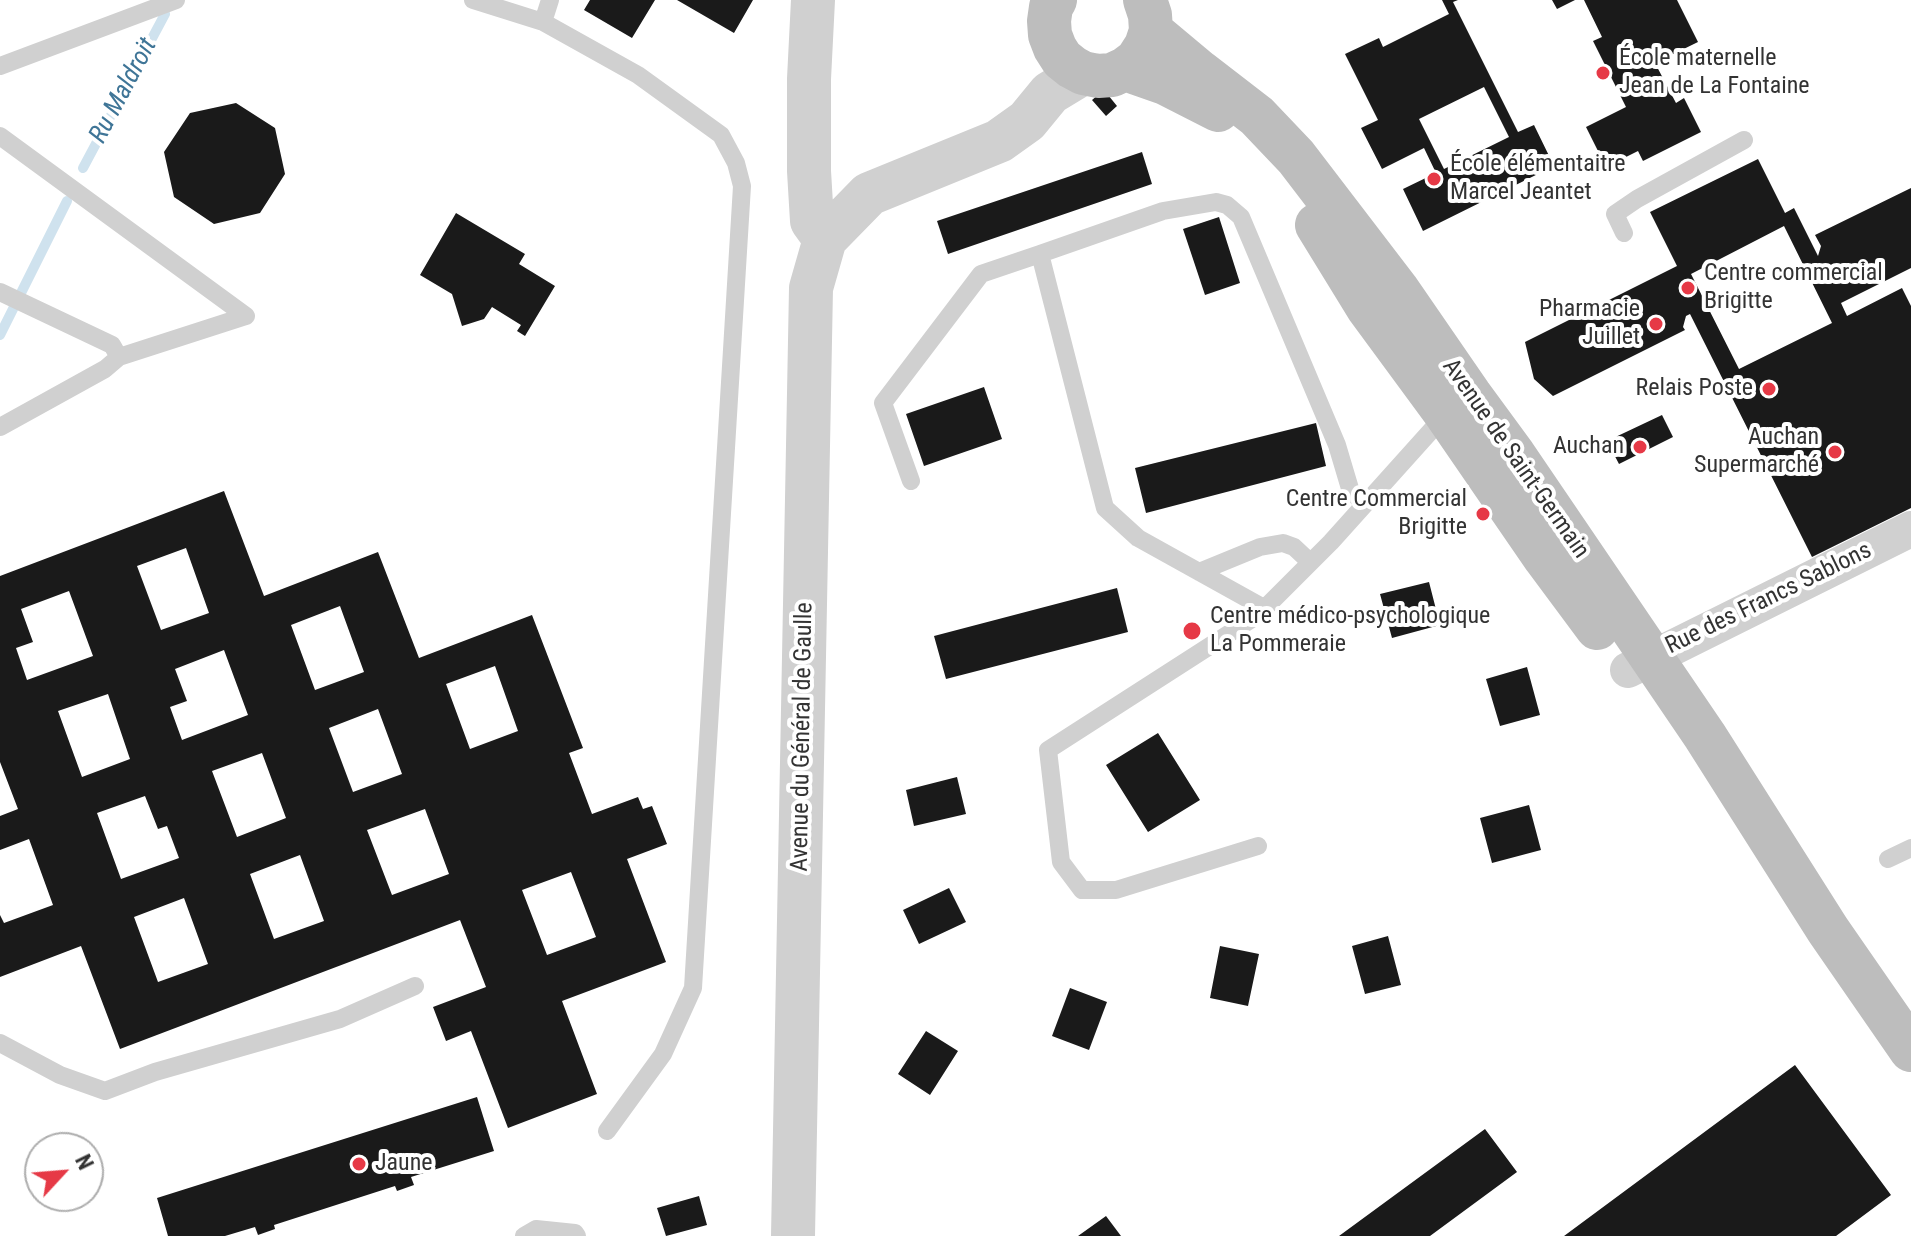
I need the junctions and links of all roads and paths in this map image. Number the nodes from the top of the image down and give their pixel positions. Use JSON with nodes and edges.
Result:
{"nodes":[{"id":1,"x":176,"y":0,"type":"edge"},
{"id":2,"x":473,"y":0,"type":"edge"},
{"id":3,"x":550,"y":0,"type":"edge"},
{"id":4,"x":813,"y":0,"type":"edge"},
{"id":5,"x":1148,"y":16,"type":"edge"},
{"id":6,"x":543,"y":22,"type":"junction"},
{"id":7,"x":1066,"y":41,"type":"edge"},
{"id":8,"x":0,"y":66,"type":"edge"},
{"id":9,"x":0,"y":136,"type":"edge"},
{"id":10,"x":1744,"y":140,"type":"dead end"},
{"id":11,"x":1624,"y":233,"type":"dead end"},
{"id":12,"x":825,"y":239,"type":"junction"},
{"id":13,"x":1040,"y":254,"type":"junction"},
{"id":14,"x":12,"y":298,"type":"edge"},
{"id":15,"x":119,"y":357,"type":"junction"},
{"id":16,"x":1458,"y":404,"type":"junction"},
{"id":17,"x":0,"y":427,"type":"edge"},
{"id":18,"x":911,"y":481,"type":"dead end"},
{"id":19,"x":1365,"y":504,"type":"junction"},
{"id":20,"x":1911,"y":529,"type":"edge"},
{"id":21,"x":1310,"y":562,"type":"junction"},
{"id":22,"x":1199,"y":572,"type":"junction"},
{"id":23,"x":1264,"y":608,"type":"junction"},
{"id":24,"x":1639,"y":663,"type":"junction"},
{"id":25,"x":1258,"y":846,"type":"dead end"},
{"id":26,"x":1911,"y":848,"type":"edge"},
{"id":27,"x":1888,"y":859,"type":"dead end"},
{"id":28,"x":415,"y":986,"type":"dead end"},
{"id":29,"x":0,"y":1043,"type":"edge"},
{"id":30,"x":1911,"y":1050,"type":"edge"},
{"id":31,"x":607,"y":1131,"type":"dead end"},
{"id":32,"x":524,"y":1236,"type":"edge"},
{"id":33,"x":577,"y":1236,"type":"edge"},
{"id":34,"x":793,"y":1236,"type":"edge"}],
"edges":[{"from":1,"to":8,"type":"lane"},
{"from":2,"to":6,"type":"lane"},
{"from":3,"to":6,"type":"lane"},
{"from":4,"to":12,"type":"street"},
{"from":5,"to":7,"type":"main road"},
{"from":5,"to":16,"type":"main road","name":"Avenue de Saint-Germain"},
{"from":6,"to":31,"type":"lane"},
{"from":7,"to":12,"type":"street","name":"Avenue du Général de Gaulle"},
{"from":7,"to":16,"type":"main road","name":"Avenue de Saint-Germain"},
{"from":9,"to":15,"type":"lane"},
{"from":10,"to":11,"type":"lane"},
{"from":12,"to":34,"type":"street","name":"Avenue du Général de Gaulle"},
{"from":13,"to":18,"type":"lane"},
{"from":13,"to":19,"type":"lane"},
{"from":13,"to":22,"type":"lane"},
{"from":14,"to":15,"type":"lane"},
{"from":15,"to":17,"type":"lane"},
{"from":16,"to":19,"type":"lane"},
{"from":16,"to":24,"type":"main road","name":"Avenue de Saint-Germain"},
{"from":19,"to":21,"type":"lane"},
{"from":20,"to":24,"type":"street","name":"Rue des Francs Sablons"},
{"from":21,"to":22,"type":"lane"},
{"from":21,"to":23,"type":"lane"},
{"from":22,"to":23,"type":"lane"},
{"from":23,"to":25,"type":"lane"},
{"from":24,"to":30,"type":"main road","name":"Avenue de Saint-Germain"},
{"from":26,"to":27,"type":"lane"},
{"from":28,"to":29,"type":"lane"},
{"from":32,"to":33,"type":"lane"}]}
